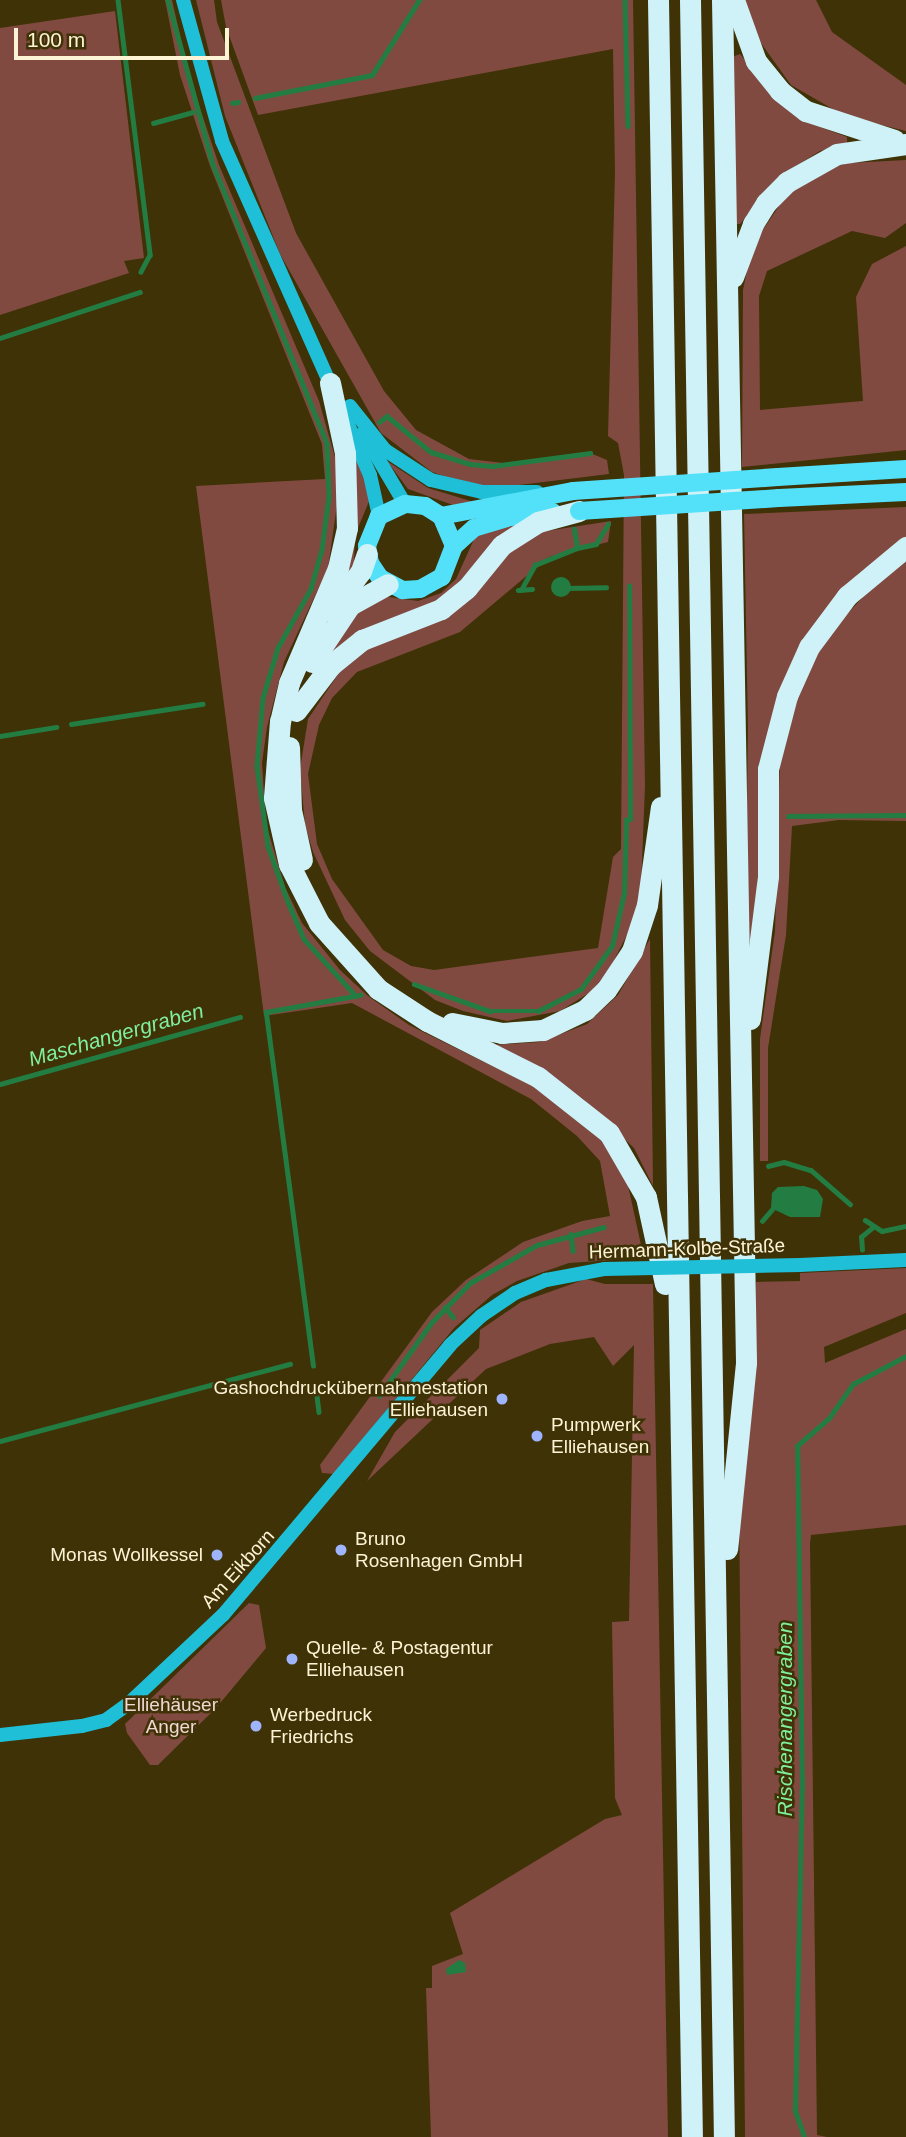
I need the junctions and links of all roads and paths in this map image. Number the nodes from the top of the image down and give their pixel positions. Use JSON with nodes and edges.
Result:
{"nodes":[{"id":1,"x":183,"y":0,"type":"edge"},
{"id":2,"x":658,"y":0,"type":"edge"},
{"id":3,"x":690,"y":0,"type":"edge"},
{"id":4,"x":722,"y":0,"type":"edge"},
{"id":5,"x":734,"y":0,"type":"edge"},
{"id":6,"x":906,"y":144,"type":"edge"},
{"id":7,"x":295,"y":303,"type":"junction"},
{"id":8,"x":726,"y":306,"type":"junction"},
{"id":9,"x":330,"y":383,"type":"junction"},
{"id":10,"x":350,"y":406,"type":"junction"},
{"id":11,"x":906,"y":469,"type":"edge"},
{"id":12,"x":906,"y":492,"type":"edge"},
{"id":13,"x":576,"y":501,"type":"junction"},
{"id":14,"x":405,"y":503,"type":"junction"},
{"id":15,"x":379,"y":516,"type":"junction"},
{"id":16,"x":441,"y":516,"type":"junction"},
{"id":17,"x":454,"y":546,"type":"junction"},
{"id":18,"x":906,"y":547,"type":"edge"},
{"id":19,"x":367,"y":554,"type":"junction"},
{"id":20,"x":388,"y":584,"type":"junction"},
{"id":21,"x":310,"y":637,"type":"junction"},
{"id":22,"x":296,"y":711,"type":"junction"},
{"id":23,"x":670,"y":757,"type":"junction"},
{"id":24,"x":741,"y":1076,"type":"junction"},
{"id":25,"x":906,"y":1260,"type":"edge"},
{"id":26,"x":450,"y":1345,"type":"joint"},
{"id":27,"x":677,"y":1359,"type":"junction"},
{"id":28,"x":718,"y":1624,"type":"junction"},
{"id":29,"x":0,"y":1735,"type":"edge"},
{"id":30,"x":692,"y":2137,"type":"edge"},
{"id":31,"x":724,"y":2137,"type":"edge"}],
"edges":[{"from":1,"to":7,"type":"street"},
{"from":2,"to":23,"type":"highway"},
{"from":3,"to":28,"type":"highway"},
{"from":4,"to":8,"type":"highway"},
{"from":5,"to":6,"type":"highway"},
{"from":6,"to":8,"type":"highway"},
{"from":7,"to":9,"type":"street"},
{"from":7,"to":10,"type":"street"},
{"from":8,"to":24,"type":"highway"},
{"from":9,"to":15,"type":"street"},
{"from":9,"to":21,"type":"highway"},
{"from":10,"to":13,"type":"street"},
{"from":10,"to":14,"type":"street"},
{"from":11,"to":13,"type":"main road","bridge":true},
{"from":12,"to":13,"type":"main road","bridge":true},
{"from":13,"to":16,"type":"main road"},
{"from":13,"to":17,"type":"main road"},
{"from":13,"to":22,"type":"highway"},
{"from":14,"to":15,"type":"main road"},
{"from":14,"to":16,"type":"main road"},
{"from":15,"to":19,"type":"main road"},
{"from":16,"to":17,"type":"main road"},
{"from":17,"to":20,"type":"main road"},
{"from":18,"to":24,"type":"highway"},
{"from":19,"to":20,"type":"main road"},
{"from":19,"to":21,"type":"highway"},
{"from":20,"to":22,"type":"highway"},
{"from":21,"to":27,"type":"highway"},
{"from":22,"to":23,"type":"highway"},
{"from":23,"to":27,"type":"highway"},
{"from":24,"to":28,"type":"highway"},
{"from":25,"to":26,"type":"street","name":"Hermann-Kolbe-Straße","bridge":true},
{"from":26,"to":29,"type":"street","name":"Am Eikborn"},
{"from":27,"to":30,"type":"highway"},
{"from":28,"to":31,"type":"highway"}]}
